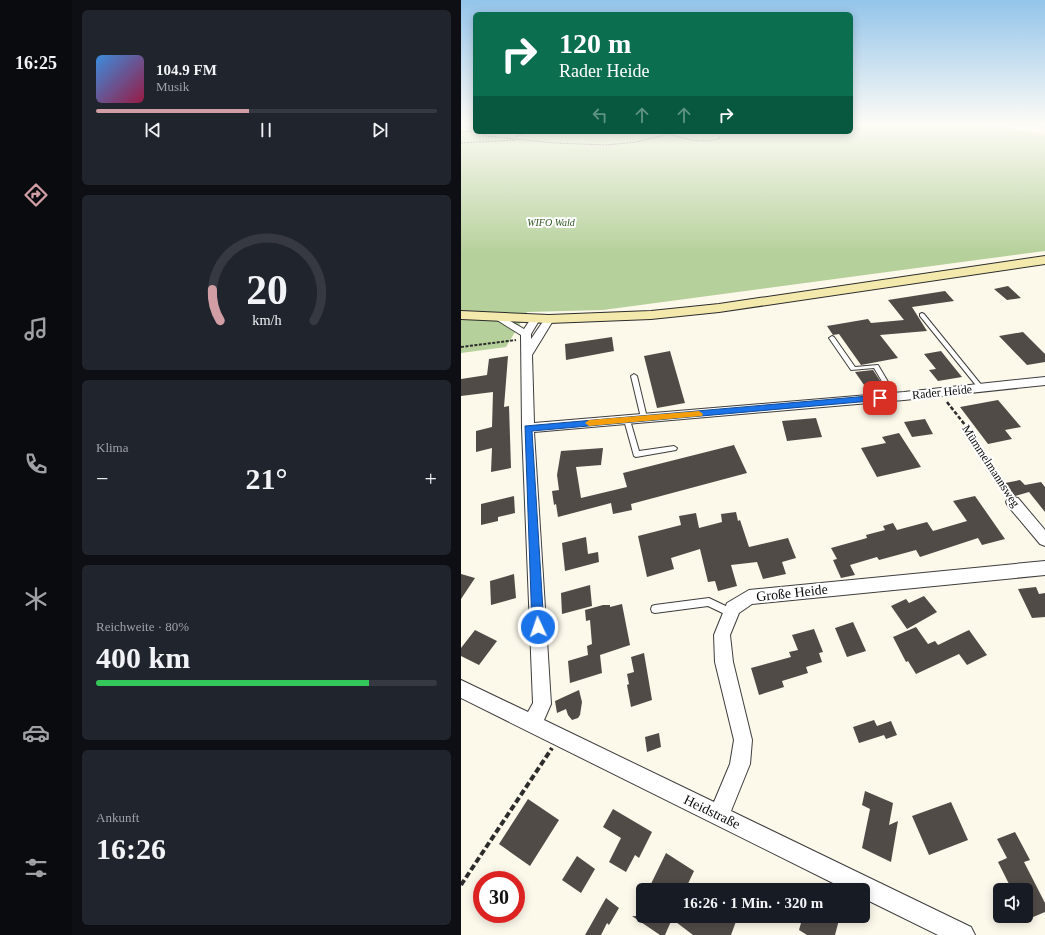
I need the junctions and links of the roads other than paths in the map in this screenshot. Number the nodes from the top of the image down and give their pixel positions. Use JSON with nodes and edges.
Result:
{"nodes":[{"id":1,"x":1045,"y":260,"type":"edge"},
{"id":2,"x":461,"y":315,"type":"edge"},
{"id":3,"x":923,"y":315,"type":"dead end"},
{"id":4,"x":500,"y":318,"type":"junction"},
{"id":5,"x":543,"y":319,"type":"junction"},
{"id":6,"x":526,"y":334,"type":"junction"},
{"id":7,"x":832,"y":338,"type":"dead end"},
{"id":8,"x":527,"y":350,"type":"junction"},
{"id":9,"x":634,"y":376,"type":"dead end"},
{"id":10,"x":1045,"y":381,"type":"edge"},
{"id":11,"x":981,"y":388,"type":"junction"},
{"id":12,"x":894,"y":397,"type":"junction"},
{"id":13,"x":644,"y":418,"type":"junction"},
{"id":14,"x":627,"y":420,"type":"junction"},
{"id":15,"x":528,"y":428,"type":"junction"},
{"id":16,"x":674,"y":448,"type":"dead end"},
{"id":17,"x":1013,"y":502,"type":"road end"},
{"id":18,"x":1045,"y":540,"type":"edge"},
{"id":19,"x":1045,"y":568,"type":"edge"},
{"id":20,"x":655,"y":609,"type":"dead end"},
{"id":21,"x":731,"y":613,"type":"junction"},
{"id":22,"x":461,"y":689,"type":"edge"},
{"id":23,"x":532,"y":724,"type":"junction"},
{"id":24,"x":719,"y":816,"type":"junction"},
{"id":25,"x":963,"y":935,"type":"edge"}],
"edges":[{"from":1,"to":5,"type":"main road"},
{"from":2,"to":4,"type":"main road"},
{"from":3,"to":11,"type":"lane"},
{"from":4,"to":5,"type":"main road"},
{"from":4,"to":6,"type":"street"},
{"from":5,"to":6,"type":"street"},
{"from":5,"to":8,"type":"street"},
{"from":6,"to":8,"type":"street"},
{"from":7,"to":12,"type":"lane"},
{"from":8,"to":15,"type":"street"},
{"from":9,"to":13,"type":"lane"},
{"from":10,"to":11,"type":"street","name":"Rader Heide"},
{"from":11,"to":12,"type":"street","name":"Rader Heide"},
{"from":12,"to":13,"type":"street","name":"Rader Heide"},
{"from":13,"to":14,"type":"street","name":"Rader Heide"},
{"from":14,"to":15,"type":"street","name":"Rader Heide"},
{"from":14,"to":16,"type":"lane"},
{"from":15,"to":23,"type":"street"},
{"from":17,"to":18,"type":"street","name":"Mümmelmannsweg"},
{"from":19,"to":21,"type":"street","name":"Große Heide"},
{"from":20,"to":21,"type":"lane"},
{"from":21,"to":24,"type":"street","name":"Große Heide"},
{"from":22,"to":23,"type":"street","name":"Heidstraße"},
{"from":23,"to":24,"type":"street","name":"Heidstraße"},
{"from":24,"to":25,"type":"street","name":"Heidstraße"}]}
